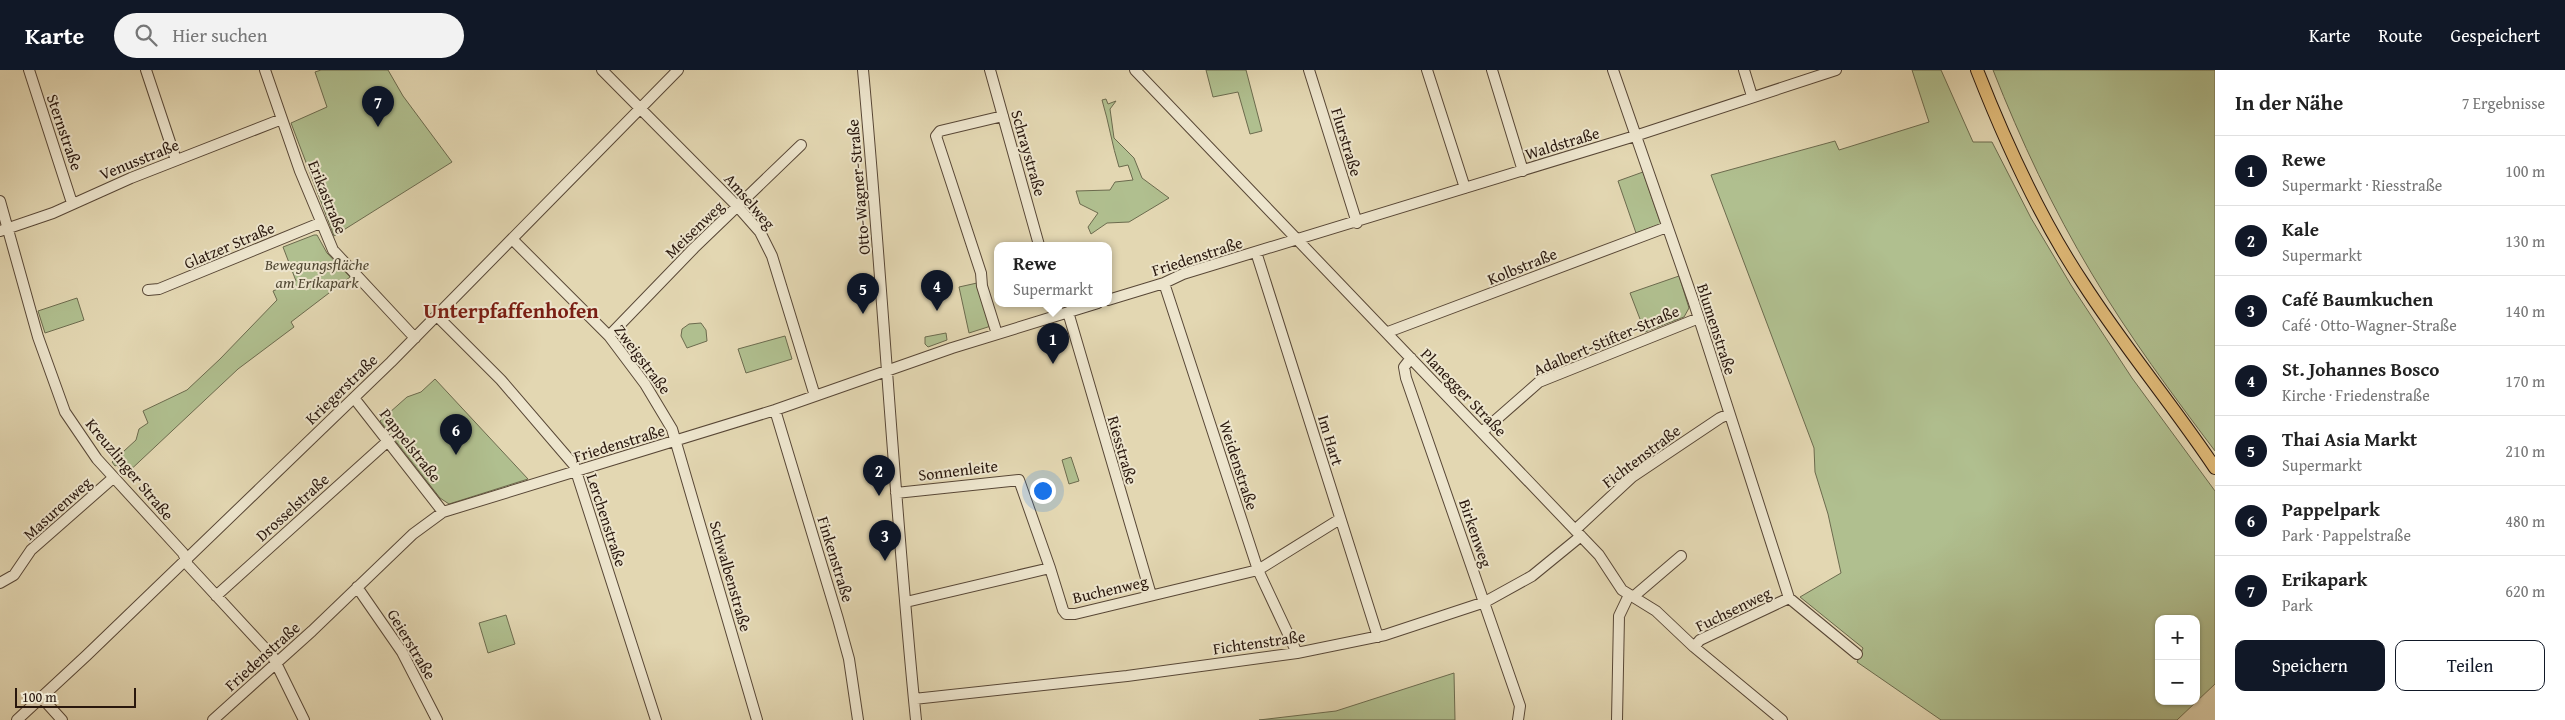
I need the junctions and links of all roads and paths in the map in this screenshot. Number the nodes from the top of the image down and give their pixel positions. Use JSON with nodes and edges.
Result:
{"nodes":[{"id":1,"x":29,"y":70,"type":"edge"},
{"id":2,"x":146,"y":70,"type":"edge"},
{"id":3,"x":266,"y":70,"type":"edge"},
{"id":4,"x":602,"y":70,"type":"edge"},
{"id":5,"x":678,"y":70,"type":"edge"},
{"id":6,"x":863,"y":70,"type":"edge"},
{"id":7,"x":990,"y":70,"type":"edge"},
{"id":8,"x":1135,"y":70,"type":"edge"},
{"id":9,"x":1309,"y":70,"type":"edge"},
{"id":10,"x":1427,"y":70,"type":"edge"},
{"id":11,"x":1492,"y":70,"type":"edge"},
{"id":12,"x":1613,"y":70,"type":"edge"},
{"id":13,"x":1744,"y":70,"type":"edge"},
{"id":14,"x":1836,"y":70,"type":"edge"},
{"id":15,"x":1977,"y":70,"type":"edge"},
{"id":16,"x":1752,"y":96,"type":"junction"},
{"id":17,"x":640,"y":107,"type":"junction"},
{"id":18,"x":1003,"y":116,"type":"junction"},
{"id":19,"x":282,"y":119,"type":"junction"},
{"id":20,"x":1635,"y":136,"type":"junction"},
{"id":21,"x":801,"y":144,"type":"dead end"},
{"id":22,"x":176,"y":160,"type":"junction"},
{"id":23,"x":1522,"y":171,"type":"junction"},
{"id":24,"x":1465,"y":188,"type":"junction"},
{"id":25,"x":0,"y":201,"type":"edge"},
{"id":26,"x":72,"y":203,"type":"junction"},
{"id":27,"x":738,"y":207,"type":"junction"},
{"id":28,"x":320,"y":223,"type":"junction"},
{"id":29,"x":1357,"y":223,"type":"junction"},
{"id":30,"x":1667,"y":227,"type":"junction"},
{"id":31,"x":4,"y":229,"type":"edge"},
{"id":32,"x":512,"y":238,"type":"junction"},
{"id":33,"x":1297,"y":240,"type":"junction"},
{"id":34,"x":1038,"y":242,"type":"edge"},
{"id":35,"x":1256,"y":252,"type":"junction"},
{"id":36,"x":1164,"y":283,"type":"junction"},
{"id":37,"x":148,"y":290,"type":"dead end"},
{"id":38,"x":1112,"y":299,"type":"edge"},
{"id":39,"x":1058,"y":307,"type":"edge"},
{"id":40,"x":1086,"y":307,"type":"edge"},
{"id":41,"x":1064,"y":314,"type":"junction"},
{"id":42,"x":437,"y":316,"type":"junction"},
{"id":43,"x":1698,"y":318,"type":"junction"},
{"id":44,"x":1388,"y":332,"type":"junction"},
{"id":45,"x":997,"y":334,"type":"junction"},
{"id":46,"x":609,"y":336,"type":"junction"},
{"id":47,"x":415,"y":338,"type":"junction"},
{"id":48,"x":1411,"y":358,"type":"junction"},
{"id":49,"x":888,"y":371,"type":"junction"},
{"id":50,"x":815,"y":396,"type":"junction"},
{"id":51,"x":354,"y":398,"type":"junction"},
{"id":52,"x":775,"y":410,"type":"junction"},
{"id":53,"x":1729,"y":414,"type":"junction"},
{"id":54,"x":1482,"y":432,"type":"junction"},
{"id":55,"x":388,"y":441,"type":"junction"},
{"id":56,"x":676,"y":441,"type":"junction"},
{"id":57,"x":2215,"y":468,"type":"edge"},
{"id":58,"x":576,"y":472,"type":"junction"},
{"id":59,"x":113,"y":478,"type":"junction"},
{"id":60,"x":896,"y":493,"type":"junction"},
{"id":61,"x":443,"y":512,"type":"junction"},
{"id":62,"x":1340,"y":519,"type":"junction"},
{"id":63,"x":1578,"y":533,"type":"junction"},
{"id":64,"x":1681,"y":556,"type":"dead end"},
{"id":65,"x":186,"y":560,"type":"junction"},
{"id":66,"x":1050,"y":568,"type":"junction"},
{"id":67,"x":1258,"y":570,"type":"junction"},
{"id":68,"x":0,"y":583,"type":"edge"},
{"id":69,"x":357,"y":587,"type":"junction"},
{"id":70,"x":1151,"y":595,"type":"junction"},
{"id":71,"x":216,"y":596,"type":"junction"},
{"id":72,"x":1631,"y":596,"type":"junction"},
{"id":73,"x":1789,"y":598,"type":"junction"},
{"id":74,"x":906,"y":602,"type":"junction"},
{"id":75,"x":1485,"y":602,"type":"junction"},
{"id":76,"x":1378,"y":637,"type":"junction"},
{"id":77,"x":1694,"y":647,"type":"junction"},
{"id":78,"x":1297,"y":653,"type":"junction"},
{"id":79,"x":1857,"y":654,"type":"dead end"},
{"id":80,"x":274,"y":663,"type":"junction"},
{"id":81,"x":42,"y":698,"type":"junction"},
{"id":82,"x":914,"y":699,"type":"junction"},
{"id":83,"x":17,"y":720,"type":"edge"},
{"id":84,"x":62,"y":720,"type":"edge"},
{"id":85,"x":213,"y":720,"type":"edge"},
{"id":86,"x":304,"y":720,"type":"edge"},
{"id":87,"x":437,"y":720,"type":"edge"},
{"id":88,"x":656,"y":720,"type":"edge"},
{"id":89,"x":757,"y":720,"type":"edge"},
{"id":90,"x":858,"y":720,"type":"edge"},
{"id":91,"x":916,"y":720,"type":"edge"},
{"id":92,"x":1518,"y":720,"type":"edge"},
{"id":93,"x":1617,"y":720,"type":"edge"},
{"id":94,"x":1782,"y":720,"type":"edge"}],
"edges":[{"from":1,"to":26,"type":"street","name":"Sternstraße"},
{"from":2,"to":22,"type":"street"},
{"from":3,"to":19,"type":"street","name":"Erikastraße"},
{"from":4,"to":17,"type":"street","name":"Amselweg"},
{"from":5,"to":17,"type":"street","name":"Kriegerstraße"},
{"from":6,"to":49,"type":"street","name":"Otto-Wagner-Straße"},
{"from":7,"to":18,"type":"street","name":"Schraystraße"},
{"from":8,"to":33,"type":"street","name":"Planegger Straße"},
{"from":9,"to":29,"type":"street","name":"Flurstraße"},
{"from":10,"to":24,"type":"street"},
{"from":11,"to":23,"type":"street"},
{"from":12,"to":20,"type":"street","name":"Blumenstraße"},
{"from":13,"to":16,"type":"street"},
{"from":14,"to":16,"type":"street","name":"Waldstraße"},
{"from":15,"to":57,"type":"main road"},
{"from":16,"to":20,"type":"street","name":"Waldstraße"},
{"from":17,"to":27,"type":"street","name":"Amselweg"},
{"from":17,"to":32,"type":"street","name":"Kriegerstraße"},
{"from":18,"to":34,"type":"street","name":"Schraystraße"},
{"from":18,"to":45,"type":"street"},
{"from":19,"to":22,"type":"street","name":"Venusstraße"},
{"from":19,"to":28,"type":"street","name":"Erikastraße"},
{"from":20,"to":23,"type":"street","name":"Waldstraße"},
{"from":20,"to":30,"type":"street","name":"Blumenstraße"},
{"from":21,"to":27,"type":"street","name":"Meisenweg"},
{"from":22,"to":26,"type":"street","name":"Venusstraße"},
{"from":23,"to":24,"type":"street","name":"Waldstraße"},
{"from":24,"to":29,"type":"street","name":"Waldstraße"},
{"from":25,"to":31,"type":"street","name":"Kreuzlinger Straße"},
{"from":26,"to":31,"type":"street","name":"Venusstraße"},
{"from":27,"to":46,"type":"street","name":"Meisenweg"},
{"from":27,"to":50,"type":"street","name":"Amselweg"},
{"from":28,"to":37,"type":"street","name":"Glatzer Straße"},
{"from":28,"to":47,"type":"street","name":"Erikastraße"},
{"from":29,"to":33,"type":"street","name":"Waldstraße"},
{"from":30,"to":43,"type":"street","name":"Blumenstraße"},
{"from":30,"to":44,"type":"street","name":"Kolbstraße"},
{"from":31,"to":59,"type":"street","name":"Kreuzlinger Straße"},
{"from":32,"to":42,"type":"street","name":"Kriegerstraße"},
{"from":32,"to":46,"type":"street","name":"Zweigstraße"},
{"from":33,"to":35,"type":"street","name":"Friedenstraße"},
{"from":33,"to":44,"type":"street","name":"Planegger Straße"},
{"from":35,"to":36,"type":"street","name":"Friedenstraße"},
{"from":35,"to":62,"type":"street","name":"Im Hart"},
{"from":36,"to":38,"type":"street","name":"Friedenstraße"},
{"from":36,"to":67,"type":"street","name":"Weidenstraße"},
{"from":39,"to":41,"type":"street"},
{"from":40,"to":41,"type":"street","name":"Friedenstraße"},
{"from":41,"to":45,"type":"street","name":"Friedenstraße"},
{"from":41,"to":70,"type":"street","name":"Riesstraße"},
{"from":42,"to":47,"type":"street","name":"Kriegerstraße"},
{"from":42,"to":58,"type":"street","name":"Lerchenstraße"},
{"from":43,"to":53,"type":"street","name":"Blumenstraße"},
{"from":43,"to":54,"type":"street","name":"Adalbert-Stifter-Straße"},
{"from":44,"to":48,"type":"street","name":"Planegger Straße"},
{"from":45,"to":49,"type":"street","name":"Friedenstraße"},
{"from":46,"to":56,"type":"street","name":"Zweigstraße"},
{"from":47,"to":51,"type":"street","name":"Kriegerstraße"},
{"from":48,"to":54,"type":"street","name":"Planegger Straße"},
{"from":48,"to":75,"type":"street","name":"Birkenweg"},
{"from":49,"to":50,"type":"street","name":"Friedenstraße"},
{"from":49,"to":60,"type":"street","name":"Otto-Wagner-Straße"},
{"from":50,"to":52,"type":"street","name":"Friedenstraße"},
{"from":51,"to":55,"type":"street","name":"Pappelstraße"},
{"from":51,"to":65,"type":"street","name":"Kriegerstraße"},
{"from":52,"to":56,"type":"street","name":"Friedenstraße"},
{"from":52,"to":90,"type":"street","name":"Finkenstraße"},
{"from":53,"to":63,"type":"street","name":"Fichtenstraße"},
{"from":53,"to":73,"type":"street","name":"Blumenstraße"},
{"from":54,"to":63,"type":"street","name":"Planegger Straße"},
{"from":55,"to":61,"type":"street","name":"Pappelstraße"},
{"from":55,"to":71,"type":"street","name":"Drosselstraße"},
{"from":56,"to":58,"type":"street","name":"Friedenstraße"},
{"from":56,"to":89,"type":"street","name":"Schwalbenstraße"},
{"from":58,"to":61,"type":"street","name":"Friedenstraße"},
{"from":58,"to":88,"type":"street","name":"Lerchenstraße"},
{"from":59,"to":65,"type":"street","name":"Kreuzlinger Straße"},
{"from":59,"to":68,"type":"street","name":"Masurenweg"},
{"from":60,"to":66,"type":"street","name":"Sonnenleite"},
{"from":60,"to":74,"type":"street","name":"Otto-Wagner-Straße"},
{"from":61,"to":69,"type":"street","name":"Friedenstraße"},
{"from":62,"to":67,"type":"street","name":"Buchenweg"},
{"from":62,"to":76,"type":"street","name":"Im Hart"},
{"from":63,"to":72,"type":"street","name":"Planegger Straße"},
{"from":63,"to":75,"type":"street","name":"Fichtenstraße"},
{"from":64,"to":72,"type":"street"},
{"from":65,"to":71,"type":"street","name":"Kreuzlinger Straße"},
{"from":65,"to":81,"type":"street","name":"Kriegerstraße"},
{"from":66,"to":70,"type":"street","name":"Buchenweg"},
{"from":66,"to":74,"type":"street"},
{"from":67,"to":70,"type":"street","name":"Buchenweg"},
{"from":67,"to":78,"type":"street","name":"Weidenstraße"},
{"from":69,"to":80,"type":"street","name":"Friedenstraße"},
{"from":69,"to":87,"type":"street","name":"Geierstraße"},
{"from":71,"to":80,"type":"street","name":"Kreuzlinger Straße"},
{"from":72,"to":77,"type":"street","name":"Planegger Straße"},
{"from":72,"to":93,"type":"street"},
{"from":73,"to":77,"type":"street","name":"Fuchsenweg"},
{"from":73,"to":79,"type":"street","name":"Fuchsenweg"},
{"from":74,"to":82,"type":"street","name":"Otto-Wagner-Straße"},
{"from":75,"to":76,"type":"street","name":"Fichtenstraße"},
{"from":75,"to":92,"type":"street","name":"Birkenweg"},
{"from":76,"to":78,"type":"street","name":"Fichtenstraße"},
{"from":77,"to":94,"type":"street","name":"Planegger Straße"},
{"from":78,"to":82,"type":"street","name":"Fichtenstraße"},
{"from":80,"to":85,"type":"street","name":"Friedenstraße"},
{"from":80,"to":86,"type":"street","name":"Kreuzlinger Straße"},
{"from":81,"to":83,"type":"street","name":"Kriegerstraße"},
{"from":81,"to":84,"type":"street"},
{"from":82,"to":91,"type":"street","name":"Otto-Wagner-Straße"}]}
